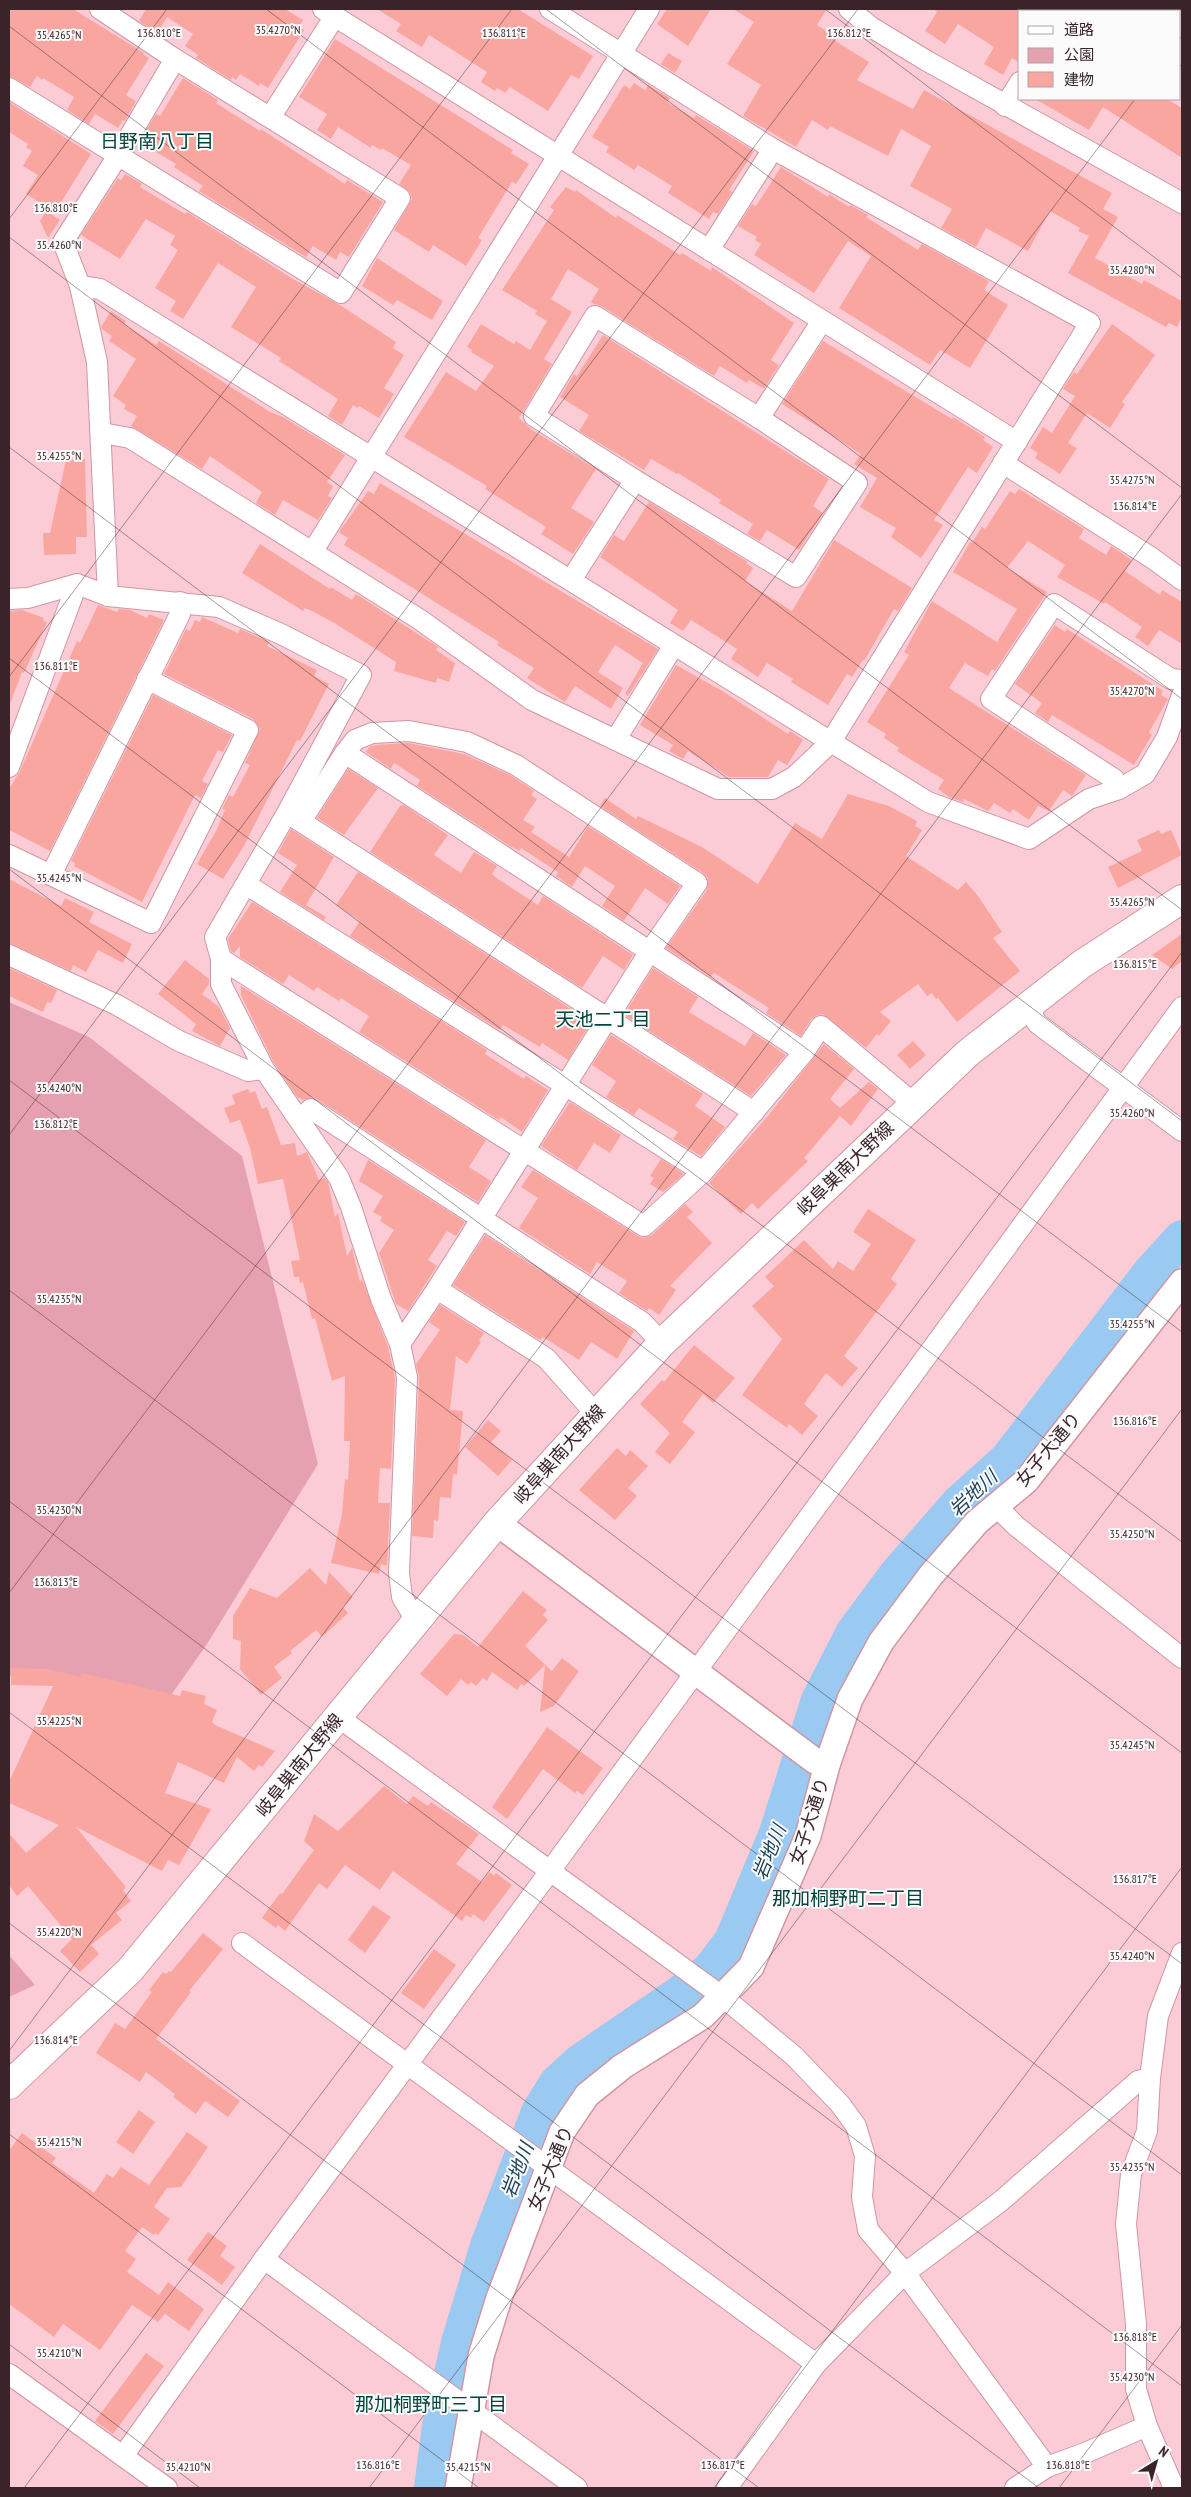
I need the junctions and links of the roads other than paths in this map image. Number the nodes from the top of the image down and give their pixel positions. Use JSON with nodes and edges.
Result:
{"nodes":[{"id":1,"x":100,"y":9,"type":"edge"},
{"id":2,"x":550,"y":9,"type":"edge"},
{"id":3,"x":649,"y":9,"type":"edge"},
{"id":4,"x":849,"y":9,"type":"edge"},
{"id":5,"x":329,"y":12,"type":"edge"},
{"id":6,"x":622,"y":53,"type":"junction"},
{"id":7,"x":175,"y":59,"type":"junction"},
{"id":8,"x":1018,"y":85,"type":"edge"},
{"id":9,"x":9,"y":88,"type":"edge"},
{"id":10,"x":1005,"y":106,"type":"junction"},
{"id":11,"x":271,"y":116,"type":"junction"},
{"id":12,"x":773,"y":149,"type":"junction"},
{"id":13,"x":119,"y":154,"type":"junction"},
{"id":14,"x":558,"y":156,"type":"junction"},
{"id":15,"x":1182,"y":203,"type":"edge"},
{"id":16,"x":708,"y":250,"type":"junction"},
{"id":17,"x":80,"y":286,"type":"junction"},
{"id":18,"x":822,"y":320,"type":"junction"},
{"id":19,"x":759,"y":418,"type":"junction"},
{"id":20,"x":102,"y":433,"type":"junction"},
{"id":21,"x":1017,"y":442,"type":"junction"},
{"id":22,"x":372,"y":456,"type":"junction"},
{"id":23,"x":1003,"y":463,"type":"junction"},
{"id":24,"x":635,"y":480,"type":"junction"},
{"id":25,"x":313,"y":551,"type":"junction"},
{"id":26,"x":571,"y":580,"type":"junction"},
{"id":27,"x":1182,"y":580,"type":"edge"},
{"id":28,"x":77,"y":584,"type":"junction"},
{"id":29,"x":108,"y":596,"type":"junction"},
{"id":30,"x":9,"y":599,"type":"edge"},
{"id":31,"x":180,"y":602,"type":"junction"},
{"id":32,"x":674,"y":645,"type":"junction"},
{"id":33,"x":147,"y":679,"type":"junction"},
{"id":34,"x":1182,"y":680,"type":"edge"},
{"id":35,"x":1182,"y":695,"type":"edge"},
{"id":36,"x":616,"y":739,"type":"junction"},
{"id":37,"x":830,"y":743,"type":"junction"},
{"id":38,"x":345,"y":752,"type":"junction"},
{"id":39,"x":9,"y":767,"type":"edge"},
{"id":40,"x":1119,"y":789,"type":"junction"},
{"id":41,"x":294,"y":817,"type":"junction"},
{"id":42,"x":9,"y":855,"type":"edge"},
{"id":43,"x":51,"y":875,"type":"junction"},
{"id":44,"x":247,"y":885,"type":"junction"},
{"id":45,"x":1182,"y":899,"type":"edge"},
{"id":46,"x":650,"y":951,"type":"junction"},
{"id":47,"x":9,"y":955,"type":"edge"},
{"id":48,"x":221,"y":959,"type":"junction"},
{"id":49,"x":1026,"y":1006,"type":"junction"},
{"id":50,"x":1182,"y":1007,"type":"edge"},
{"id":51,"x":609,"y":1018,"type":"junction"},
{"id":52,"x":804,"y":1052,"type":"junction"},
{"id":53,"x":264,"y":1069,"type":"junction"},
{"id":54,"x":566,"y":1086,"type":"junction"},
{"id":55,"x":1123,"y":1086,"type":"junction"},
{"id":56,"x":913,"y":1103,"type":"junction"},
{"id":57,"x":754,"y":1112,"type":"junction"},
{"id":58,"x":300,"y":1119,"type":"junction"},
{"id":59,"x":1182,"y":1131,"type":"edge"},
{"id":60,"x":525,"y":1150,"type":"junction"},
{"id":61,"x":703,"y":1172,"type":"junction"},
{"id":62,"x":482,"y":1219,"type":"junction"},
{"id":63,"x":1182,"y":1282,"type":"edge"},
{"id":64,"x":437,"y":1289,"type":"junction"},
{"id":65,"x":662,"y":1343,"type":"junction"},
{"id":66,"x":400,"y":1344,"type":"junction"},
{"id":67,"x":595,"y":1413,"type":"junction"},
{"id":68,"x":995,"y":1505,"type":"junction"},
{"id":69,"x":497,"y":1523,"type":"junction"},
{"id":70,"x":418,"y":1622,"type":"junction"},
{"id":71,"x":1182,"y":1658,"type":"edge"},
{"id":72,"x":696,"y":1673,"type":"junction"},
{"id":73,"x":338,"y":1717,"type":"junction"},
{"id":74,"x":821,"y":1763,"type":"junction"},
{"id":75,"x":550,"y":1871,"type":"junction"},
{"id":76,"x":242,"y":1943,"type":"dead end"},
{"id":77,"x":1182,"y":1952,"type":"edge"},
{"id":78,"x":719,"y":1993,"type":"junction"},
{"id":79,"x":407,"y":2066,"type":"junction"},
{"id":80,"x":1150,"y":2078,"type":"junction"},
{"id":81,"x":9,"y":2085,"type":"edge"},
{"id":82,"x":543,"y":2164,"type":"junction"},
{"id":83,"x":264,"y":2259,"type":"junction"},
{"id":84,"x":905,"y":2273,"type":"junction"},
{"id":85,"x":816,"y":2364,"type":"junction"},
{"id":86,"x":9,"y":2374,"type":"edge"},
{"id":87,"x":466,"y":2407,"type":"junction"},
{"id":88,"x":1147,"y":2426,"type":"junction"},
{"id":89,"x":123,"y":2456,"type":"junction"},
{"id":90,"x":1047,"y":2467,"type":"junction"},
{"id":91,"x":167,"y":2488,"type":"edge"},
{"id":92,"x":458,"y":2488,"type":"edge"},
{"id":93,"x":577,"y":2488,"type":"edge"},
{"id":94,"x":727,"y":2488,"type":"edge"},
{"id":95,"x":1014,"y":2488,"type":"edge"},
{"id":96,"x":1174,"y":2488,"type":"edge"}],
"edges":[{"from":1,"to":7,"type":"street"},
{"from":2,"to":6,"type":"street"},
{"from":3,"to":6,"type":"street"},
{"from":4,"to":10,"type":"street"},
{"from":5,"to":11,"type":"street"},
{"from":5,"to":14,"type":"street"},
{"from":6,"to":12,"type":"street"},
{"from":6,"to":14,"type":"street"},
{"from":7,"to":11,"type":"street"},
{"from":7,"to":13,"type":"street"},
{"from":8,"to":10,"type":"street"},
{"from":9,"to":13,"type":"street"},
{"from":10,"to":15,"type":"street"},
{"from":11,"to":13,"type":"street"},
{"from":12,"to":16,"type":"street"},
{"from":12,"to":21,"type":"street"},
{"from":13,"to":17,"type":"street"},
{"from":14,"to":16,"type":"street"},
{"from":14,"to":22,"type":"street"},
{"from":16,"to":18,"type":"street"},
{"from":17,"to":20,"type":"street"},
{"from":17,"to":22,"type":"street"},
{"from":18,"to":19,"type":"street"},
{"from":18,"to":21,"type":"street"},
{"from":19,"to":24,"type":"street"},
{"from":19,"to":24,"type":"street"},
{"from":20,"to":25,"type":"street"},
{"from":20,"to":29,"type":"street"},
{"from":21,"to":23,"type":"street"},
{"from":22,"to":25,"type":"street"},
{"from":22,"to":26,"type":"street"},
{"from":23,"to":27,"type":"street"},
{"from":23,"to":37,"type":"street"},
{"from":24,"to":26,"type":"street"},
{"from":25,"to":36,"type":"street"},
{"from":26,"to":32,"type":"street"},
{"from":28,"to":29,"type":"street"},
{"from":28,"to":30,"type":"street"},
{"from":28,"to":39,"type":"street"},
{"from":29,"to":31,"type":"street"},
{"from":31,"to":33,"type":"street"},
{"from":31,"to":41,"type":"street"},
{"from":32,"to":36,"type":"street"},
{"from":32,"to":37,"type":"street"},
{"from":33,"to":43,"type":"street"},
{"from":33,"to":43,"type":"street"},
{"from":34,"to":40,"type":"street"},
{"from":35,"to":40,"type":"street"},
{"from":36,"to":37,"type":"street"},
{"from":37,"to":40,"type":"street"},
{"from":38,"to":41,"type":"street"},
{"from":38,"to":46,"type":"street"},
{"from":38,"to":46,"type":"street"},
{"from":41,"to":44,"type":"street"},
{"from":41,"to":51,"type":"street"},
{"from":42,"to":43,"type":"street"},
{"from":44,"to":48,"type":"street"},
{"from":44,"to":54,"type":"street"},
{"from":45,"to":49,"type":"main road","name":"岐阜巣南大野線"},
{"from":46,"to":51,"type":"street"},
{"from":46,"to":52,"type":"street"},
{"from":47,"to":53,"type":"street"},
{"from":48,"to":53,"type":"street"},
{"from":48,"to":60,"type":"street"},
{"from":49,"to":55,"type":"street"},
{"from":49,"to":56,"type":"main road","name":"岐阜巣南大野線"},
{"from":50,"to":55,"type":"street"},
{"from":51,"to":54,"type":"street"},
{"from":51,"to":57,"type":"street"},
{"from":52,"to":56,"type":"street"},
{"from":52,"to":57,"type":"street"},
{"from":53,"to":58,"type":"street"},
{"from":54,"to":60,"type":"street"},
{"from":54,"to":61,"type":"street"},
{"from":55,"to":59,"type":"street"},
{"from":55,"to":72,"type":"street"},
{"from":56,"to":65,"type":"main road","name":"岐阜巣南大野線"},
{"from":57,"to":61,"type":"street"},
{"from":58,"to":62,"type":"street"},
{"from":58,"to":66,"type":"street"},
{"from":60,"to":61,"type":"street"},
{"from":60,"to":62,"type":"street"},
{"from":62,"to":64,"type":"street"},
{"from":62,"to":65,"type":"street"},
{"from":63,"to":68,"type":"street","name":"女子大通り"},
{"from":64,"to":66,"type":"street"},
{"from":64,"to":67,"type":"street"},
{"from":65,"to":67,"type":"main road","name":"岐阜巣南大野線"},
{"from":66,"to":70,"type":"street"},
{"from":67,"to":69,"type":"main road","name":"岐阜巣南大野線"},
{"from":68,"to":71,"type":"street"},
{"from":68,"to":74,"type":"street","name":"女子大通り"},
{"from":69,"to":70,"type":"main road","name":"岐阜巣南大野線"},
{"from":69,"to":72,"type":"street"},
{"from":70,"to":73,"type":"main road","name":"岐阜巣南大野線"},
{"from":72,"to":74,"type":"street"},
{"from":72,"to":75,"type":"street"},
{"from":73,"to":75,"type":"street"},
{"from":73,"to":81,"type":"main road","name":"岐阜巣南大野線"},
{"from":74,"to":78,"type":"street","name":"女子大通り"},
{"from":75,"to":78,"type":"street"},
{"from":75,"to":79,"type":"street"},
{"from":76,"to":79,"type":"street"},
{"from":77,"to":80,"type":"street"},
{"from":78,"to":82,"type":"street","name":"女子大通り"},
{"from":78,"to":84,"type":"street"},
{"from":79,"to":82,"type":"street"},
{"from":79,"to":83,"type":"street"},
{"from":80,"to":84,"type":"street"},
{"from":80,"to":88,"type":"street"},
{"from":82,"to":85,"type":"street"},
{"from":82,"to":87,"type":"street","name":"女子大通り"},
{"from":83,"to":87,"type":"street"},
{"from":83,"to":89,"type":"street"},
{"from":84,"to":85,"type":"street"},
{"from":84,"to":90,"type":"street"},
{"from":85,"to":94,"type":"street"},
{"from":86,"to":89,"type":"street"},
{"from":87,"to":92,"type":"street","name":"女子大通り"},
{"from":87,"to":93,"type":"street"},
{"from":88,"to":90,"type":"street"},
{"from":88,"to":96,"type":"street"},
{"from":89,"to":91,"type":"street"},
{"from":90,"to":95,"type":"street"}]}
